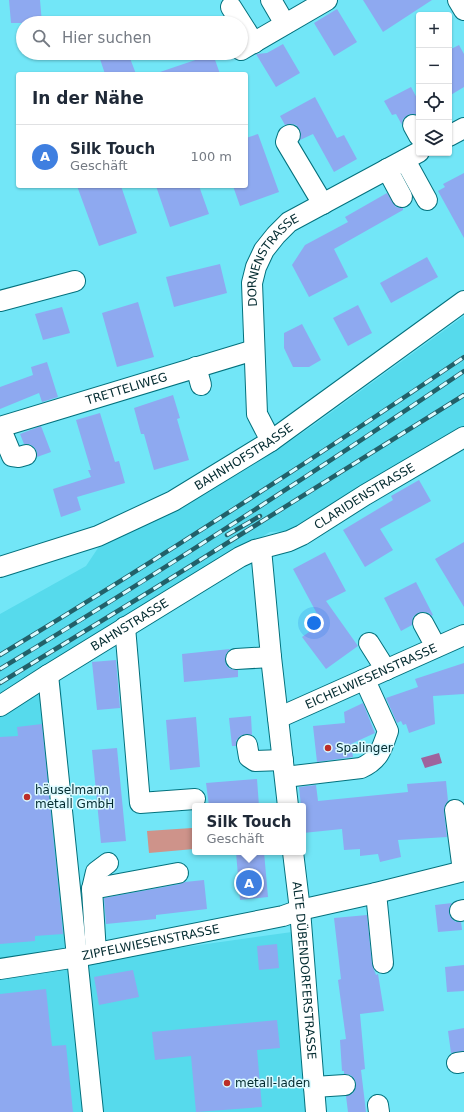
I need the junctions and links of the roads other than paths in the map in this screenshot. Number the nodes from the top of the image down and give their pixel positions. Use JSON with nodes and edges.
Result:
{"nodes":[{"id":1,"x":271,"y":0,"type":"edge"},
{"id":2,"x":327,"y":0,"type":"edge"},
{"id":3,"x":458,"y":0,"type":"edge"},
{"id":4,"x":231,"y":6,"type":"dead end"},
{"id":5,"x":464,"y":10,"type":"edge"},
{"id":6,"x":233,"y":16,"type":"edge"},
{"id":7,"x":285,"y":24,"type":"junction"},
{"id":8,"x":248,"y":46,"type":"edge"},
{"id":9,"x":464,"y":128,"type":"edge"},
{"id":10,"x":452,"y":134,"type":"edge"},
{"id":11,"x":290,"y":135,"type":"dead end"},
{"id":12,"x":412,"y":156,"type":"edge"},
{"id":13,"x":387,"y":169,"type":"junction"},
{"id":14,"x":402,"y":196,"type":"dead end"},
{"id":15,"x":427,"y":200,"type":"dead end"},
{"id":16,"x":323,"y":204,"type":"junction"},
{"id":17,"x":75,"y":280,"type":"dead end"},
{"id":18,"x":0,"y":301,"type":"edge"},
{"id":19,"x":464,"y":301,"type":"edge"},
{"id":20,"x":254,"y":350,"type":"junction"},
{"id":21,"x":0,"y":427,"type":"edge"},
{"id":22,"x":464,"y":437,"type":"edge"},
{"id":23,"x":271,"y":441,"type":"junction"},
{"id":24,"x":26,"y":455,"type":"dead end"},
{"id":25,"x":261,"y":548,"type":"junction"},
{"id":26,"x":0,"y":567,"type":"edge"},
{"id":27,"x":423,"y":623,"type":"dead end"},
{"id":28,"x":126,"y":627,"type":"junction"},
{"id":29,"x":464,"y":635,"type":"edge"},
{"id":30,"x":369,"y":643,"type":"dead end"},
{"id":31,"x":436,"y":648,"type":"junction"},
{"id":32,"x":271,"y":657,"type":"junction"},
{"id":33,"x":236,"y":659,"type":"dead end"},
{"id":34,"x":386,"y":670,"type":"junction"},
{"id":35,"x":48,"y":675,"type":"junction"},
{"id":36,"x":364,"y":680,"type":"junction"},
{"id":37,"x":0,"y":706,"type":"edge"},
{"id":38,"x":278,"y":718,"type":"junction"},
{"id":39,"x":247,"y":746,"type":"dead end"},
{"id":40,"x":284,"y":769,"type":"junction"},
{"id":41,"x":195,"y":799,"type":"dead end"},
{"id":42,"x":288,"y":803,"type":"edge"},
{"id":43,"x":455,"y":810,"type":"dead end"},
{"id":44,"x":293,"y":855,"type":"edge"},
{"id":45,"x":108,"y":863,"type":"dead end"},
{"id":46,"x":463,"y":871,"type":"edge"},
{"id":47,"x":178,"y":873,"type":"dead end"},
{"id":48,"x":92,"y":889,"type":"junction"},
{"id":49,"x":376,"y":893,"type":"junction"},
{"id":50,"x":300,"y":910,"type":"junction"},
{"id":51,"x":96,"y":953,"type":"junction"},
{"id":52,"x":77,"y":957,"type":"junction"},
{"id":53,"x":383,"y":962,"type":"dead end"},
{"id":54,"x":0,"y":969,"type":"edge"},
{"id":55,"x":345,"y":1085,"type":"dead end"},
{"id":56,"x":314,"y":1087,"type":"junction"},
{"id":57,"x":93,"y":1112,"type":"edge"},
{"id":58,"x":316,"y":1112,"type":"edge"}],
"edges":[{"from":1,"to":7,"type":"street"},
{"from":2,"to":7,"type":"street"},
{"from":3,"to":5,"type":"street"},
{"from":4,"to":6,"type":"street"},
{"from":7,"to":8,"type":"street"},
{"from":9,"to":10,"type":"street"},
{"from":11,"to":16,"type":"street"},
{"from":12,"to":13,"type":"street","name":"DORNENSTRASSE"},
{"from":12,"to":15,"type":"street"},
{"from":13,"to":14,"type":"street"},
{"from":13,"to":16,"type":"street","name":"DORNENSTRASSE"},
{"from":16,"to":20,"type":"street","name":"DORNENSTRASSE"},
{"from":17,"to":18,"type":"street"},
{"from":19,"to":23,"type":"street","name":"BAHNHOFSTRASSE"},
{"from":20,"to":21,"type":"street","name":"TRETTELIWEG"},
{"from":20,"to":23,"type":"street","name":"DORNENSTRASSE"},
{"from":21,"to":24,"type":"street"},
{"from":22,"to":25,"type":"street","name":"CLARIDENSTRASSE"},
{"from":23,"to":26,"type":"street","name":"BAHNHOFSTRASSE"},
{"from":25,"to":28,"type":"street","name":"BAHNSTRASSE"},
{"from":25,"to":32,"type":"street"},
{"from":27,"to":31,"type":"street"},
{"from":28,"to":35,"type":"street","name":"BAHNSTRASSE"},
{"from":28,"to":41,"type":"street"},
{"from":29,"to":31,"type":"street","name":"EICHELWIESENSTRASSE"},
{"from":30,"to":34,"type":"street"},
{"from":31,"to":34,"type":"street","name":"EICHELWIESENSTRASSE"},
{"from":32,"to":33,"type":"street"},
{"from":32,"to":38,"type":"street"},
{"from":34,"to":36,"type":"street","name":"EICHELWIESENSTRASSE"},
{"from":35,"to":37,"type":"street","name":"BAHNSTRASSE"},
{"from":35,"to":52,"type":"street"},
{"from":36,"to":38,"type":"street","name":"EICHELWIESENSTRASSE"},
{"from":36,"to":40,"type":"street"},
{"from":38,"to":40,"type":"street"},
{"from":39,"to":40,"type":"street"},
{"from":40,"to":42,"type":"street"},
{"from":43,"to":46,"type":"street"},
{"from":44,"to":50,"type":"street","name":"ALTE DÜBENDORFERSTRASSE"},
{"from":45,"to":48,"type":"street"},
{"from":46,"to":49,"type":"street","name":"ZIPFELWIESENSTRASSE"},
{"from":47,"to":48,"type":"street"},
{"from":48,"to":51,"type":"street"},
{"from":49,"to":50,"type":"street","name":"ZIPFELWIESENSTRASSE"},
{"from":49,"to":53,"type":"street"},
{"from":50,"to":51,"type":"street","name":"ZIPFELWIESENSTRASSE"},
{"from":50,"to":56,"type":"street","name":"ALTE DÜBENDORFERSTRASSE"},
{"from":51,"to":52,"type":"street","name":"ZIPFELWIESENSTRASSE"},
{"from":52,"to":54,"type":"street","name":"ZIPFELWIESENSTRASSE"},
{"from":52,"to":57,"type":"street"},
{"from":55,"to":56,"type":"street"},
{"from":56,"to":58,"type":"street","name":"ALTE DÜBENDORFERSTRASSE"}]}
